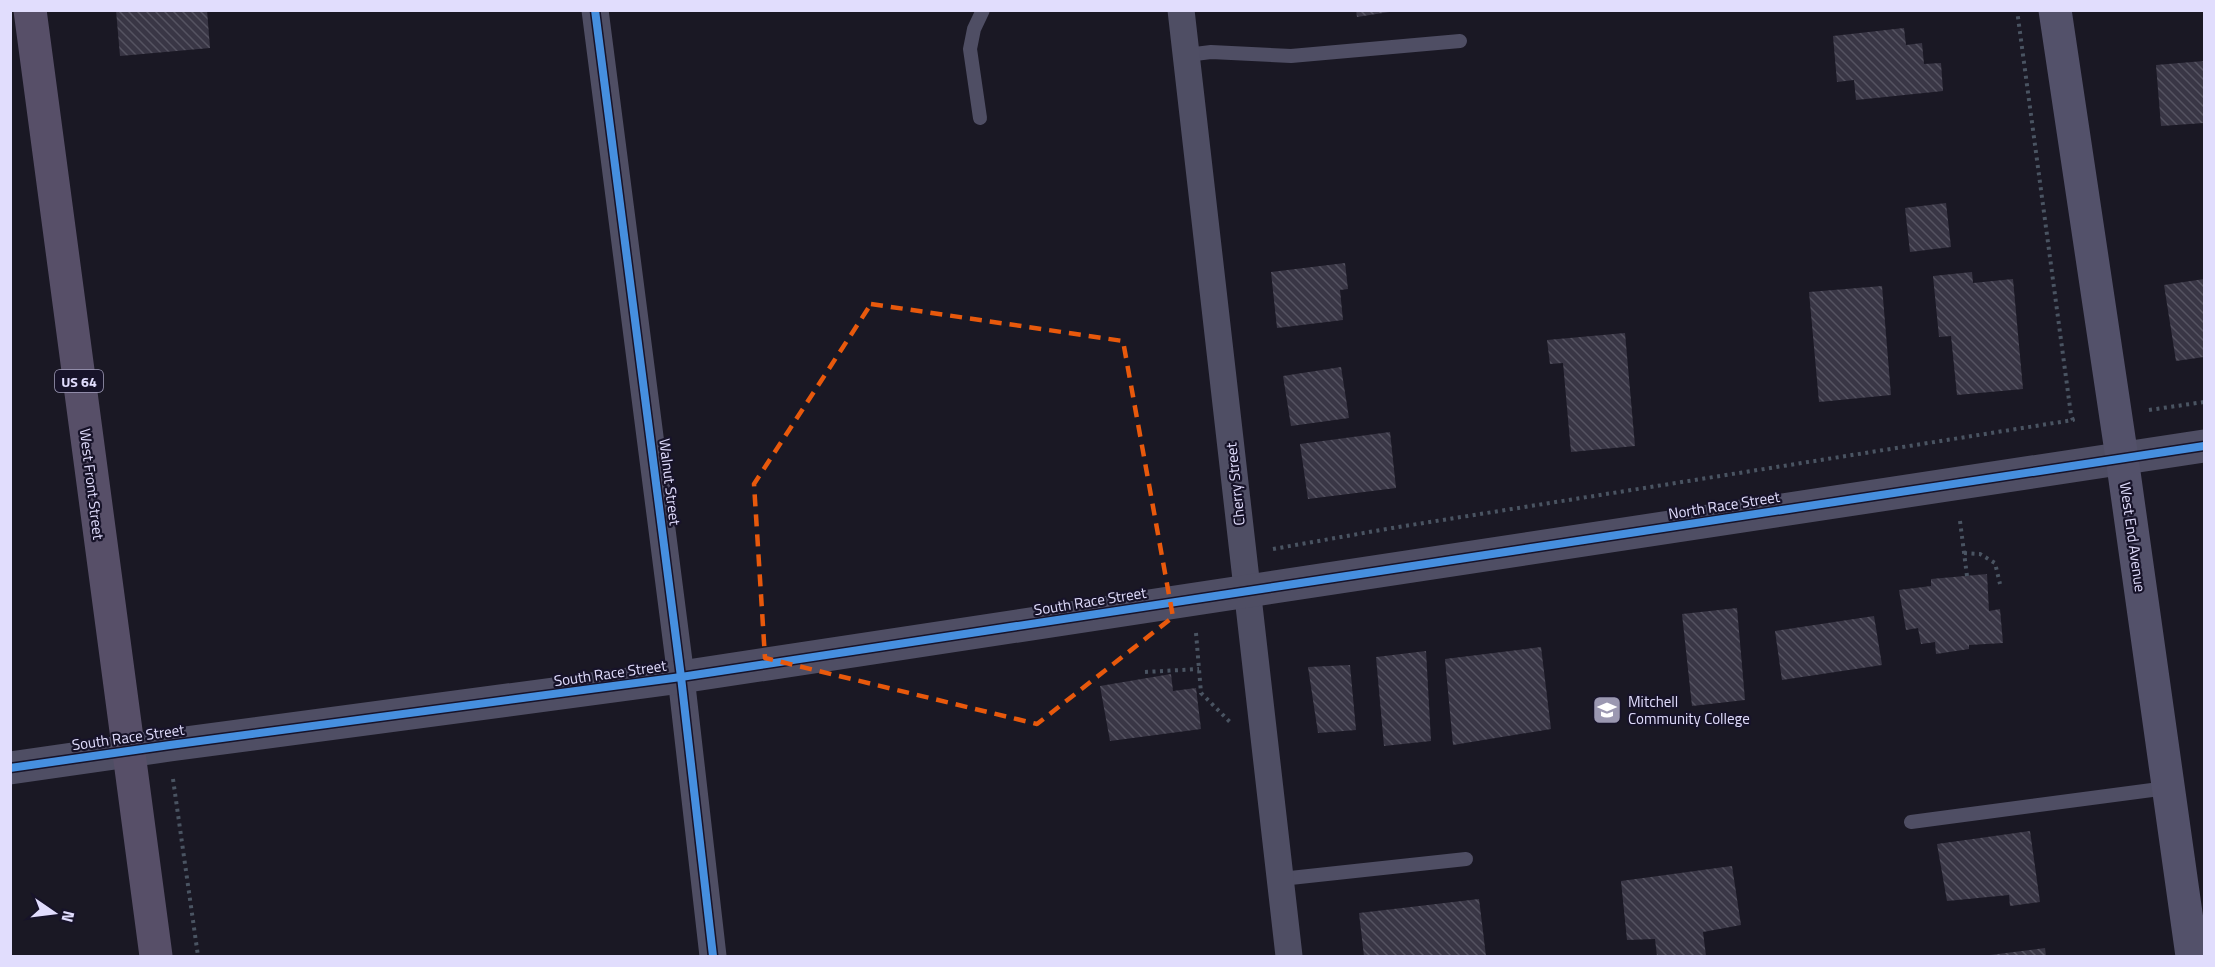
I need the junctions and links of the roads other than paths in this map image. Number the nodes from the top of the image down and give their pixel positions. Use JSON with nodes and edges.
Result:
{"nodes":[{"id":1,"x":30,"y":10,"type":"edge"},
{"id":2,"x":595,"y":10,"type":"edge"},
{"id":3,"x":984,"y":10,"type":"edge"},
{"id":4,"x":1181,"y":10,"type":"edge"},
{"id":5,"x":2055,"y":10,"type":"edge"},
{"id":6,"x":1460,"y":41,"type":"dead end"},
{"id":7,"x":1187,"y":55,"type":"junction"},
{"id":8,"x":980,"y":118,"type":"dead end"},
{"id":9,"x":2205,"y":446,"type":"edge"},
{"id":10,"x":2122,"y":458,"type":"junction"},
{"id":11,"x":1247,"y":591,"type":"junction"},
{"id":12,"x":681,"y":677,"type":"junction"},
{"id":13,"x":127,"y":751,"type":"junction"},
{"id":14,"x":10,"y":768,"type":"edge"},
{"id":15,"x":2167,"y":788,"type":"junction"},
{"id":16,"x":1911,"y":822,"type":"dead end"},
{"id":17,"x":1466,"y":859,"type":"dead end"},
{"id":18,"x":1281,"y":879,"type":"junction"},
{"id":19,"x":156,"y":957,"type":"edge"},
{"id":20,"x":713,"y":957,"type":"edge"},
{"id":21,"x":1289,"y":957,"type":"edge"},
{"id":22,"x":2192,"y":957,"type":"edge"}],
"edges":[{"from":1,"to":13,"type":"main road","name":"West Front Street","number":"US 64"},
{"from":2,"to":12,"type":"street","name":"Walnut Street"},
{"from":3,"to":8,"type":"lane"},
{"from":4,"to":7,"type":"street","name":"Cherry Street"},
{"from":5,"to":10,"type":"main road","name":"West End Avenue"},
{"from":6,"to":7,"type":"lane"},
{"from":7,"to":11,"type":"street","name":"Cherry Street"},
{"from":9,"to":10,"type":"street","name":"North Race Street"},
{"from":10,"to":11,"type":"street","name":"North Race Street"},
{"from":10,"to":15,"type":"main road","name":"West End Avenue"},
{"from":11,"to":12,"type":"street","name":"South Race Street"},
{"from":11,"to":18,"type":"street","name":"Cherry Street"},
{"from":12,"to":13,"type":"street","name":"South Race Street"},
{"from":12,"to":20,"type":"street","name":"Walnut Street"},
{"from":13,"to":14,"type":"street","name":"South Race Street"},
{"from":13,"to":19,"type":"main road","name":"West Front Street","number":"US 64"},
{"from":15,"to":16,"type":"lane"},
{"from":15,"to":22,"type":"main road","name":"West End Avenue"},
{"from":17,"to":18,"type":"lane"},
{"from":18,"to":21,"type":"street","name":"Cherry Street"}]}
